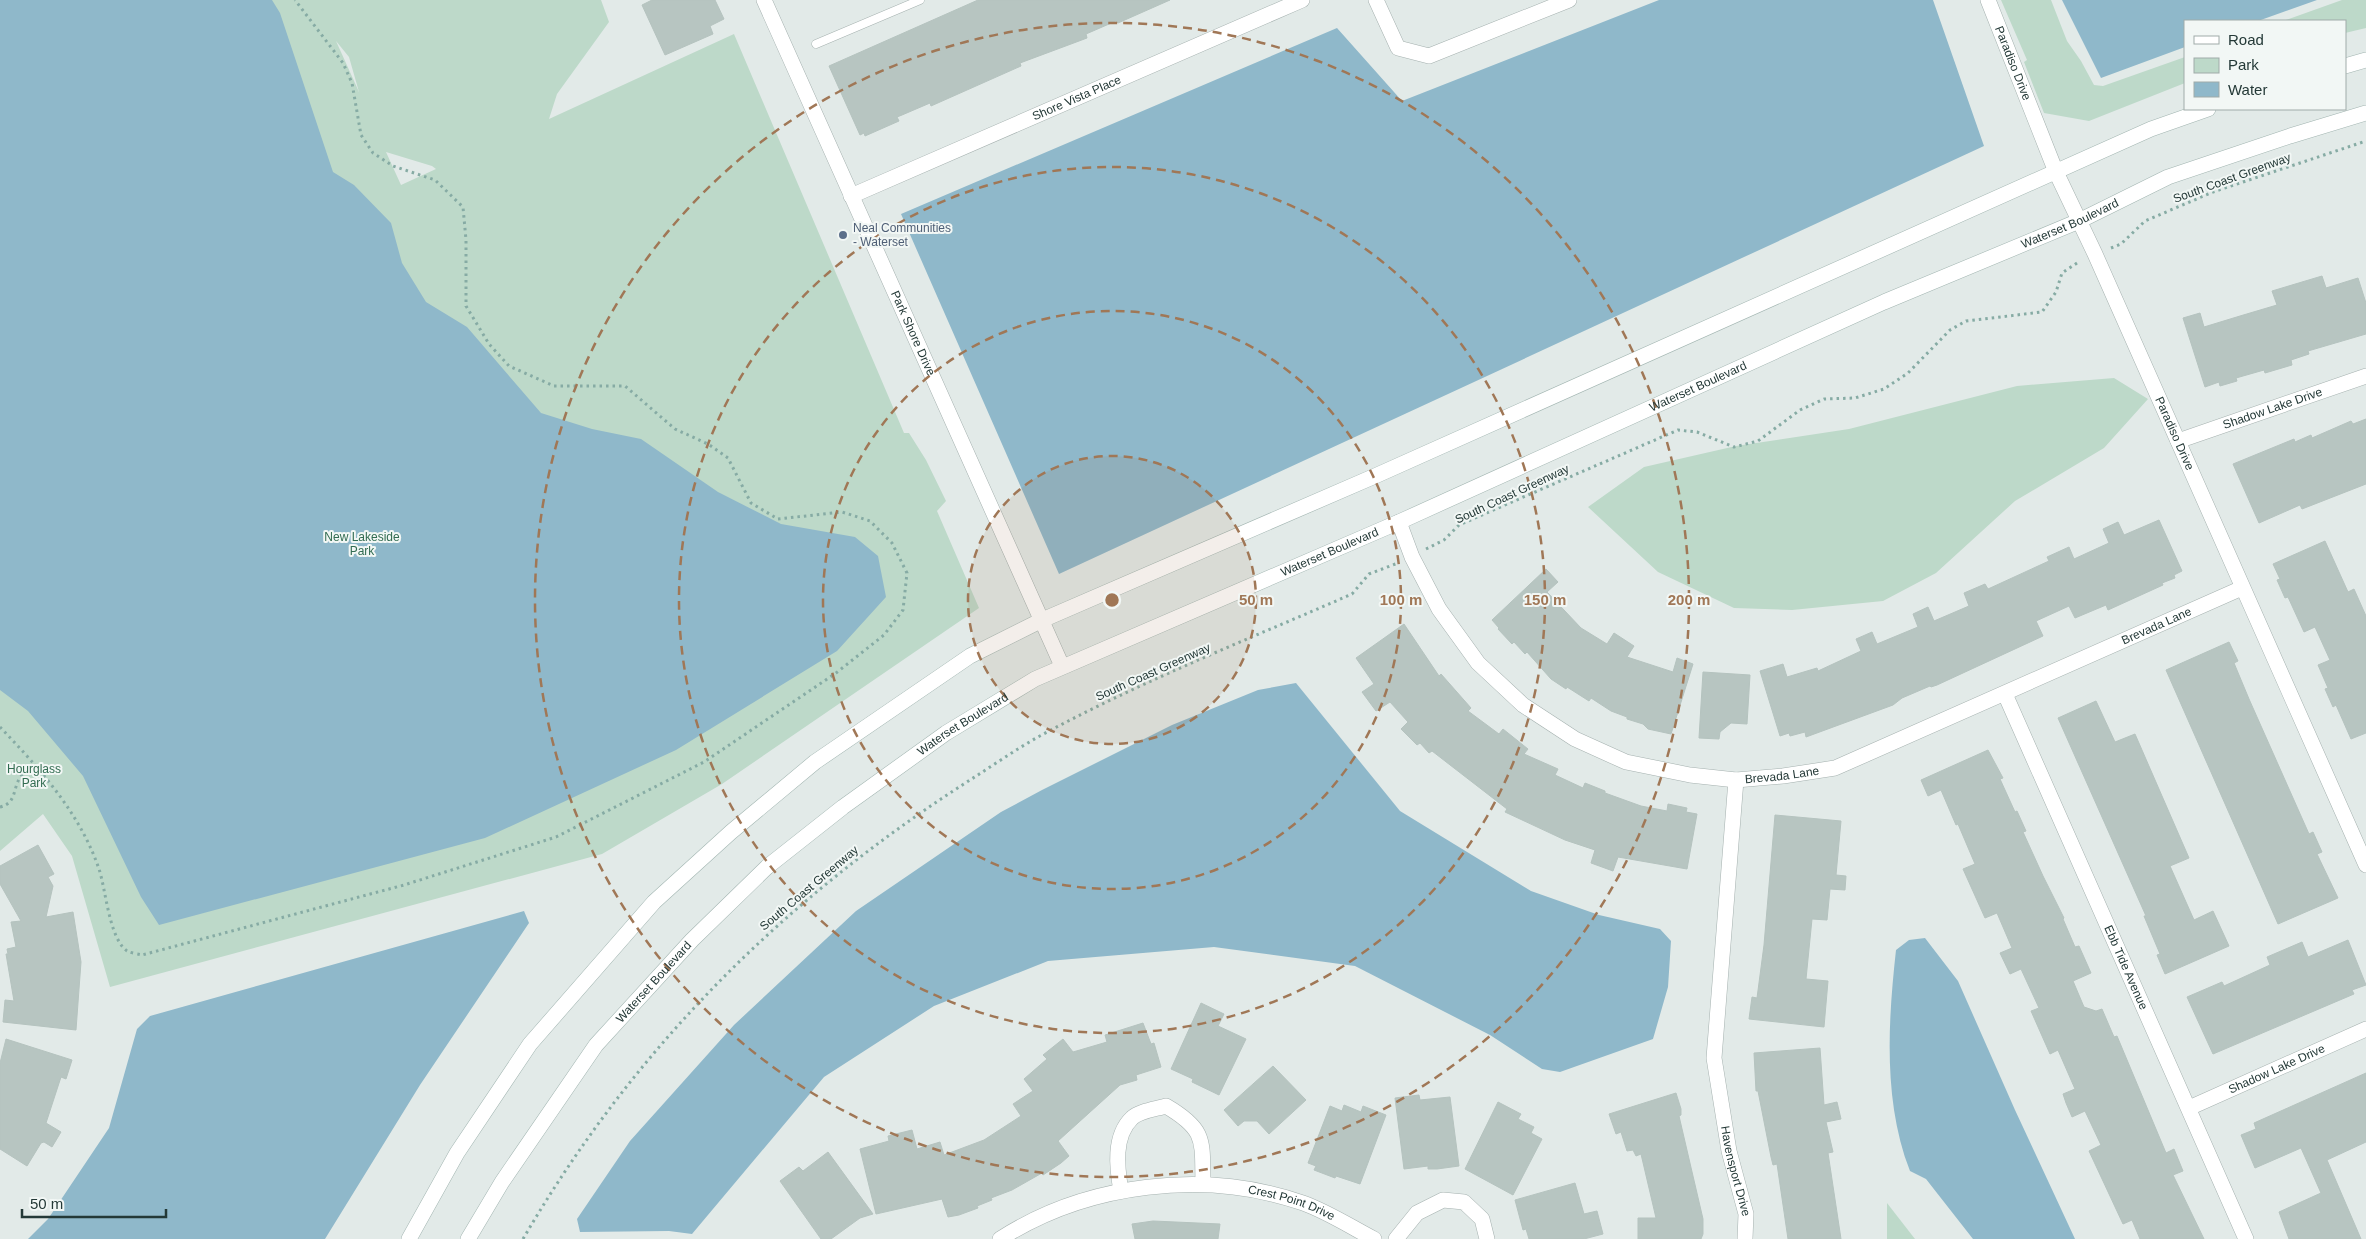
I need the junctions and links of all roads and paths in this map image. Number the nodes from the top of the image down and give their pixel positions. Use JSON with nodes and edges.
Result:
{"nodes":[{"id":1,"x":295,"y":0,"type":"edge"},
{"id":2,"x":764,"y":0,"type":"edge"},
{"id":3,"x":1302,"y":0,"type":"edge"},
{"id":4,"x":1376,"y":0,"type":"edge"},
{"id":5,"x":1569,"y":0,"type":"edge"},
{"id":6,"x":1988,"y":0,"type":"edge"},
{"id":7,"x":915,"y":1,"type":"edge"},
{"id":8,"x":816,"y":44,"type":"dead end"},
{"id":9,"x":2366,"y":60,"type":"edge"},
{"id":10,"x":2346,"y":66,"type":"edge"},
{"id":11,"x":2205,"y":110,"type":"edge"},
{"id":12,"x":2366,"y":113,"type":"edge"},
{"id":13,"x":2366,"y":141,"type":"edge"},
{"id":14,"x":2056,"y":172,"type":"junction"},
{"id":15,"x":851,"y":196,"type":"junction"},
{"id":16,"x":2078,"y":221,"type":"junction"},
{"id":17,"x":2095,"y":254,"type":"junction"},
{"id":18,"x":2366,"y":376,"type":"edge"},
{"id":19,"x":2178,"y":441,"type":"junction"},
{"id":20,"x":1399,"y":522,"type":"junction"},
{"id":21,"x":1412,"y":557,"type":"junction"},
{"id":22,"x":2242,"y":588,"type":"junction"},
{"id":23,"x":1040,"y":621,"type":"junction"},
{"id":24,"x":1062,"y":666,"type":"junction"},
{"id":25,"x":2005,"y":694,"type":"junction"},
{"id":26,"x":0,"y":727,"type":"edge"},
{"id":27,"x":36,"y":764,"type":"junction"},
{"id":28,"x":1736,"y":780,"type":"junction"},
{"id":29,"x":0,"y":807,"type":"edge"},
{"id":30,"x":2366,"y":865,"type":"edge"},
{"id":31,"x":2366,"y":1029,"type":"edge"},
{"id":32,"x":2189,"y":1108,"type":"junction"},
{"id":33,"x":1203,"y":1184,"type":"junction"},
{"id":34,"x":1121,"y":1191,"type":"junction"},
{"id":35,"x":409,"y":1239,"type":"edge"},
{"id":36,"x":468,"y":1239,"type":"edge"},
{"id":37,"x":523,"y":1239,"type":"edge"},
{"id":38,"x":1000,"y":1239,"type":"edge"},
{"id":39,"x":1374,"y":1239,"type":"edge"},
{"id":40,"x":1396,"y":1239,"type":"edge"},
{"id":41,"x":1487,"y":1239,"type":"edge"},
{"id":42,"x":1745,"y":1239,"type":"edge"},
{"id":43,"x":2246,"y":1239,"type":"edge"}],
"edges":[{"from":1,"to":27,"type":"path"},
{"from":2,"to":15,"type":"street","name":"Park Shore Drive"},
{"from":3,"to":15,"type":"street","name":"Shore Vista Place"},
{"from":4,"to":5,"type":"street"},
{"from":6,"to":14,"type":"street","name":"Paradiso Drive"},
{"from":7,"to":8,"type":"lane"},
{"from":9,"to":10,"type":"street"},
{"from":11,"to":14,"type":"street"},
{"from":12,"to":16,"type":"street","name":"Waterset Boulevard"},
{"from":13,"to":17,"type":"path","name":"South Coast Greenway"},
{"from":14,"to":16,"type":"street","name":"Paradiso Drive"},
{"from":14,"to":23,"type":"street"},
{"from":15,"to":23,"type":"street","name":"Park Shore Drive"},
{"from":16,"to":17,"type":"street","name":"Paradiso Drive"},
{"from":16,"to":20,"type":"street","name":"Waterset Boulevard"},
{"from":17,"to":19,"type":"street","name":"Paradiso Drive"},
{"from":17,"to":21,"type":"path","name":"South Coast Greenway"},
{"from":18,"to":19,"type":"street","name":"Shadow Lake Drive"},
{"from":19,"to":22,"type":"street","name":"Paradiso Drive"},
{"from":20,"to":21,"type":"street","name":"Brevada Lane"},
{"from":20,"to":24,"type":"street","name":"Waterset Boulevard"},
{"from":21,"to":28,"type":"street","name":"Brevada Lane"},
{"from":21,"to":37,"type":"path","name":"South Coast Greenway"},
{"from":22,"to":25,"type":"street","name":"Brevada Lane"},
{"from":22,"to":30,"type":"street","name":"Paradiso Drive"},
{"from":23,"to":24,"type":"street","name":"Park Shore Drive"},
{"from":23,"to":35,"type":"street"},
{"from":24,"to":36,"type":"street","name":"Waterset Boulevard"},
{"from":25,"to":28,"type":"street","name":"Brevada Lane"},
{"from":25,"to":32,"type":"street","name":"Ebb Tide Avenue"},
{"from":26,"to":27,"type":"path"},
{"from":27,"to":29,"type":"path"},
{"from":28,"to":42,"type":"street","name":"Havensport Drive"},
{"from":31,"to":32,"type":"street","name":"Shadow Lake Drive"},
{"from":32,"to":43,"type":"street","name":"Ebb Tide Avenue"},
{"from":33,"to":34,"type":"street","name":"Crest Point Drive"},
{"from":33,"to":34,"type":"street"},
{"from":33,"to":39,"type":"street","name":"Crest Point Drive"},
{"from":34,"to":38,"type":"street","name":"Crest Point Drive"},
{"from":40,"to":41,"type":"street"}]}
